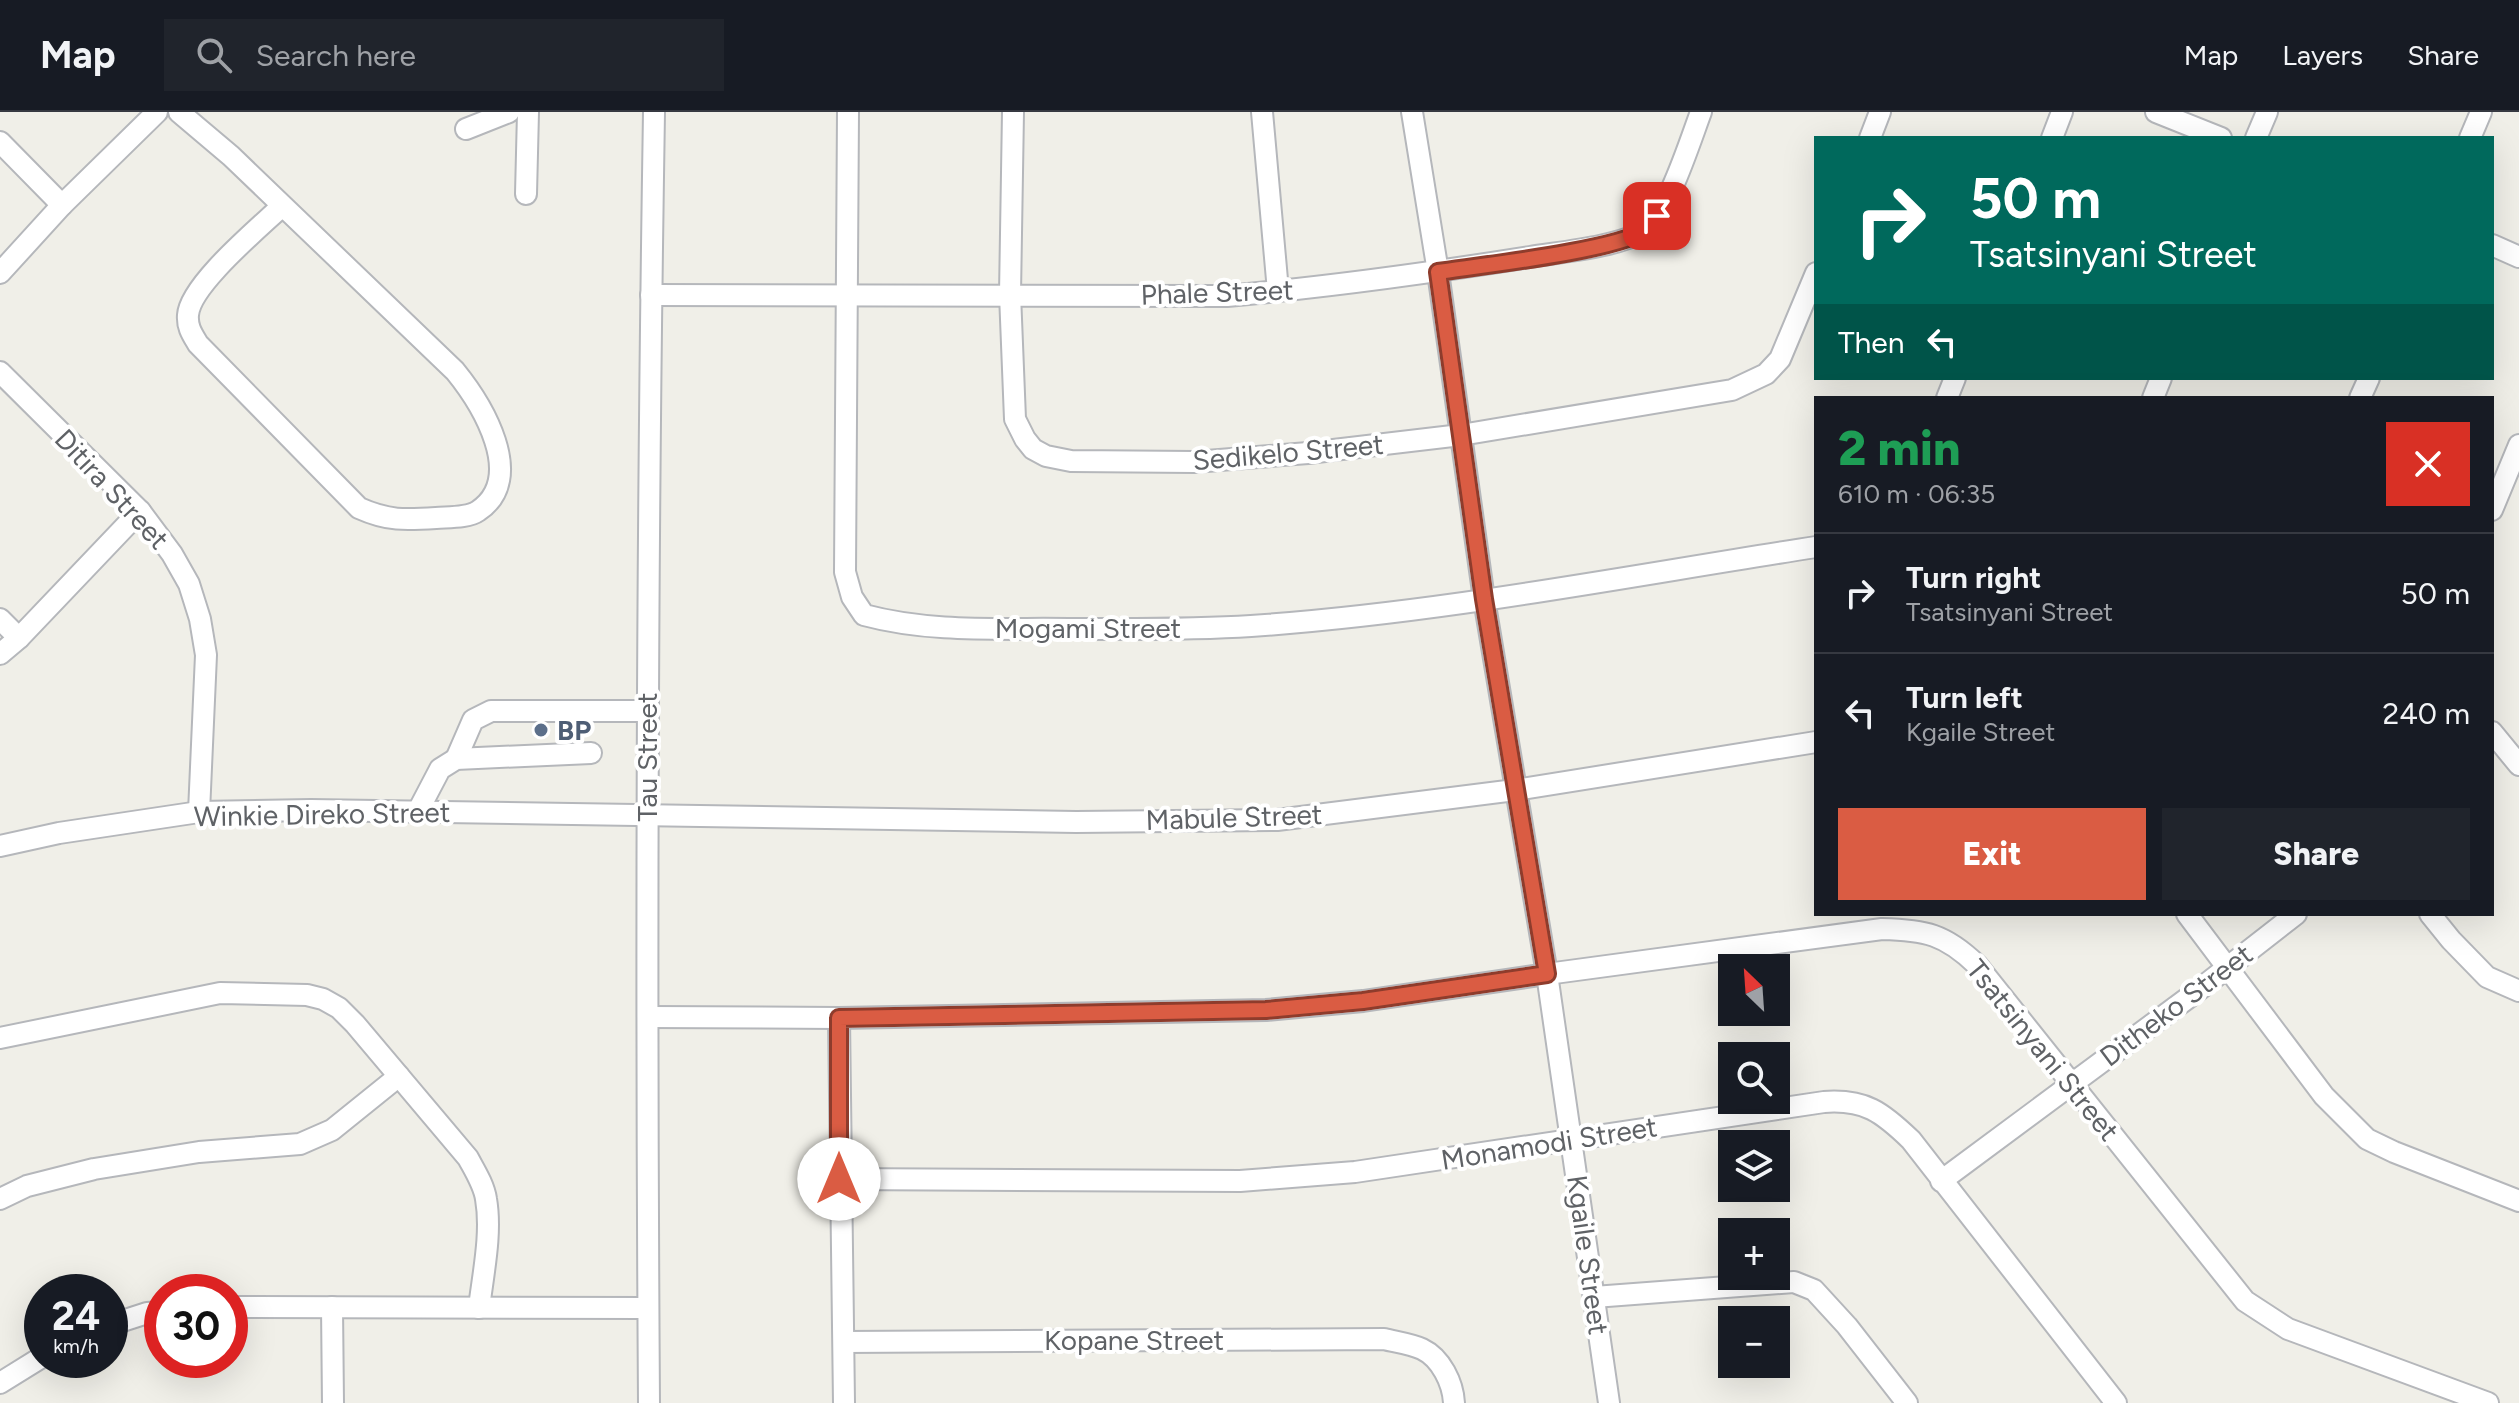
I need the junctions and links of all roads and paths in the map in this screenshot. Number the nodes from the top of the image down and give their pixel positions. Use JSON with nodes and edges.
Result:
{"nodes":[{"id":1,"x":157,"y":112,"type":"edge"},
{"id":2,"x":179,"y":112,"type":"edge"},
{"id":3,"x":509,"y":112,"type":"edge"},
{"id":4,"x":528,"y":112,"type":"edge"},
{"id":5,"x":654,"y":112,"type":"edge"},
{"id":6,"x":848,"y":112,"type":"edge"},
{"id":7,"x":1013,"y":112,"type":"edge"},
{"id":8,"x":1262,"y":112,"type":"edge"},
{"id":9,"x":1412,"y":112,"type":"edge"},
{"id":10,"x":1701,"y":112,"type":"edge"},
{"id":11,"x":1880,"y":112,"type":"edge"},
{"id":12,"x":2062,"y":112,"type":"edge"},
{"id":13,"x":2156,"y":112,"type":"edge"},
{"id":14,"x":2267,"y":112,"type":"edge"},
{"id":15,"x":2481,"y":112,"type":"edge"},
{"id":16,"x":466,"y":129,"type":"dead end"},
{"id":17,"x":1871,"y":136,"type":"edge"},
{"id":18,"x":2053,"y":136,"type":"edge"},
{"id":19,"x":2216,"y":136,"type":"edge"},
{"id":20,"x":2257,"y":136,"type":"edge"},
{"id":21,"x":2471,"y":136,"type":"edge"},
{"id":22,"x":0,"y":142,"type":"edge"},
{"id":23,"x":526,"y":194,"type":"dead end"},
{"id":24,"x":62,"y":205,"type":"junction"},
{"id":25,"x":282,"y":206,"type":"junction"},
{"id":26,"x":2494,"y":246,"type":"edge"},
{"id":27,"x":2519,"y":257,"type":"edge"},
{"id":28,"x":1438,"y":272,"type":"junction"},
{"id":29,"x":0,"y":273,"type":"edge"},
{"id":30,"x":1814,"y":278,"type":"edge"},
{"id":31,"x":1278,"y":291,"type":"junction"},
{"id":32,"x":1010,"y":294,"type":"junction"},
{"id":33,"x":651,"y":295,"type":"junction"},
{"id":34,"x":848,"y":296,"type":"junction"},
{"id":35,"x":0,"y":372,"type":"edge"},
{"id":36,"x":1461,"y":435,"type":"junction"},
{"id":37,"x":2519,"y":445,"type":"edge"},
{"id":38,"x":2494,"y":505,"type":"edge"},
{"id":39,"x":140,"y":511,"type":"junction"},
{"id":40,"x":1814,"y":547,"type":"edge"},
{"id":41,"x":1484,"y":599,"type":"junction"},
{"id":42,"x":0,"y":619,"type":"edge"},
{"id":43,"x":19,"y":638,"type":"junction"},
{"id":44,"x":0,"y":654,"type":"edge"},
{"id":45,"x":647,"y":711,"type":"junction"},
{"id":46,"x":2494,"y":734,"type":"edge"},
{"id":47,"x":1814,"y":742,"type":"edge"},
{"id":48,"x":591,"y":753,"type":"dead end"},
{"id":49,"x":456,"y":759,"type":"junction"},
{"id":50,"x":2519,"y":765,"type":"edge"},
{"id":51,"x":1515,"y":790,"type":"junction"},
{"id":52,"x":418,"y":811,"type":"junction"},
{"id":53,"x":199,"y":812,"type":"junction"},
{"id":54,"x":646,"y":814,"type":"junction"},
{"id":55,"x":0,"y":846,"type":"edge"},
{"id":56,"x":2189,"y":916,"type":"edge"},
{"id":57,"x":2293,"y":916,"type":"edge"},
{"id":58,"x":2432,"y":916,"type":"edge"},
{"id":59,"x":2228,"y":967,"type":"junction"},
{"id":60,"x":1547,"y":974,"type":"junction"},
{"id":61,"x":2519,"y":991,"type":"edge"},
{"id":62,"x":649,"y":1017,"type":"junction"},
{"id":63,"x":839,"y":1018,"type":"junction"},
{"id":64,"x":0,"y":1038,"type":"edge"},
{"id":65,"x":399,"y":1076,"type":"junction"},
{"id":66,"x":2072,"y":1083,"type":"junction"},
{"id":67,"x":1571,"y":1138,"type":"junction"},
{"id":68,"x":839,"y":1179,"type":"junction"},
{"id":69,"x":1941,"y":1181,"type":"junction"},
{"id":70,"x":0,"y":1199,"type":"edge"},
{"id":71,"x":2519,"y":1201,"type":"edge"},
{"id":72,"x":1594,"y":1297,"type":"junction"},
{"id":73,"x":248,"y":1307,"type":"edge"},
{"id":74,"x":332,"y":1307,"type":"junction"},
{"id":75,"x":479,"y":1308,"type":"junction"},
{"id":76,"x":648,"y":1308,"type":"junction"},
{"id":77,"x":844,"y":1342,"type":"junction"},
{"id":78,"x":24,"y":1368,"type":"edge"},
{"id":79,"x":0,"y":1383,"type":"edge"},
{"id":80,"x":333,"y":1403,"type":"edge"},
{"id":81,"x":649,"y":1403,"type":"edge"},
{"id":82,"x":844,"y":1403,"type":"edge"},
{"id":83,"x":1454,"y":1403,"type":"edge"},
{"id":84,"x":1609,"y":1403,"type":"edge"},
{"id":85,"x":1907,"y":1403,"type":"edge"},
{"id":86,"x":2116,"y":1403,"type":"edge"},
{"id":87,"x":2488,"y":1403,"type":"edge"}],
"edges":[{"from":1,"to":24,"type":"street"},
{"from":2,"to":25,"type":"street"},
{"from":3,"to":16,"type":"street"},
{"from":4,"to":23,"type":"street"},
{"from":5,"to":33,"type":"street","name":"Tau Street"},
{"from":6,"to":34,"type":"street","name":"Mogami Street"},
{"from":7,"to":32,"type":"street","name":"Sedikelo Street"},
{"from":8,"to":31,"type":"street"},
{"from":9,"to":28,"type":"street","name":"Kgaile Street"},
{"from":10,"to":28,"type":"street","name":"Phale Street"},
{"from":11,"to":17,"type":"street"},
{"from":12,"to":18,"type":"street"},
{"from":13,"to":19,"type":"street"},
{"from":14,"to":20,"type":"street"},
{"from":15,"to":21,"type":"street"},
{"from":22,"to":24,"type":"street"},
{"from":24,"to":29,"type":"street"},
{"from":25,"to":25,"type":"street"},
{"from":26,"to":27,"type":"street"},
{"from":28,"to":31,"type":"street","name":"Phale Street"},
{"from":28,"to":36,"type":"street","name":"Kgaile Street"},
{"from":30,"to":36,"type":"street","name":"Sedikelo Street"},
{"from":31,"to":32,"type":"street","name":"Phale Street"},
{"from":32,"to":34,"type":"street","name":"Phale Street"},
{"from":32,"to":36,"type":"street","name":"Sedikelo Street"},
{"from":33,"to":34,"type":"street","name":"Phale Street"},
{"from":33,"to":45,"type":"street","name":"Tau Street"},
{"from":34,"to":41,"type":"street","name":"Mogami Street"},
{"from":35,"to":39,"type":"street","name":"Ditira Street"},
{"from":36,"to":41,"type":"street","name":"Kgaile Street"},
{"from":37,"to":38,"type":"street"},
{"from":39,"to":43,"type":"street"},
{"from":39,"to":53,"type":"street","name":"Ditira Street"},
{"from":40,"to":41,"type":"street","name":"Mogami Street"},
{"from":41,"to":51,"type":"street","name":"Kgaile Street"},
{"from":42,"to":43,"type":"street"},
{"from":43,"to":44,"type":"street"},
{"from":45,"to":49,"type":"street"},
{"from":45,"to":54,"type":"street","name":"Tau Street"},
{"from":46,"to":50,"type":"street"},
{"from":47,"to":51,"type":"street","name":"Mabule Street"},
{"from":48,"to":49,"type":"street"},
{"from":49,"to":52,"type":"street"},
{"from":51,"to":54,"type":"street","name":"Mabule Street"},
{"from":51,"to":60,"type":"street","name":"Kgaile Street"},
{"from":52,"to":53,"type":"street","name":"Winkie Direko Street"},
{"from":52,"to":54,"type":"street","name":"Winkie Direko Street"},
{"from":53,"to":55,"type":"street","name":"Winkie Direko Street"},
{"from":54,"to":62,"type":"street","name":"Tau Street"},
{"from":56,"to":59,"type":"street"},
{"from":57,"to":59,"type":"street","name":"Ditheko Street"},
{"from":58,"to":61,"type":"street"},
{"from":59,"to":66,"type":"street","name":"Ditheko Street"},
{"from":59,"to":71,"type":"street"},
{"from":60,"to":63,"type":"street","name":"Tsatsinyani Street"},
{"from":60,"to":66,"type":"street","name":"Tsatsinyani Street"},
{"from":60,"to":67,"type":"street","name":"Kgaile Street"},
{"from":62,"to":63,"type":"street","name":"Tsatsinyani Street"},
{"from":62,"to":76,"type":"street","name":"Tau Street"},
{"from":63,"to":68,"type":"street"},
{"from":64,"to":65,"type":"street"},
{"from":65,"to":70,"type":"street"},
{"from":65,"to":75,"type":"street"},
{"from":66,"to":69,"type":"street","name":"Ditheko Street"},
{"from":66,"to":87,"type":"street","name":"Tsatsinyani Street"},
{"from":67,"to":68,"type":"street","name":"Monamodi Street"},
{"from":67,"to":69,"type":"street","name":"Monamodi Street"},
{"from":67,"to":72,"type":"street","name":"Kgaile Street"},
{"from":68,"to":77,"type":"street"},
{"from":69,"to":86,"type":"street","name":"Monamodi Street"},
{"from":72,"to":84,"type":"street","name":"Kgaile Street"},
{"from":72,"to":85,"type":"street"},
{"from":73,"to":74,"type":"street"},
{"from":74,"to":75,"type":"street"},
{"from":74,"to":80,"type":"street"},
{"from":75,"to":76,"type":"street"},
{"from":76,"to":81,"type":"street","name":"Tau Street"},
{"from":77,"to":82,"type":"street"},
{"from":77,"to":83,"type":"street","name":"Kopane Street"},
{"from":78,"to":79,"type":"street"}]}
